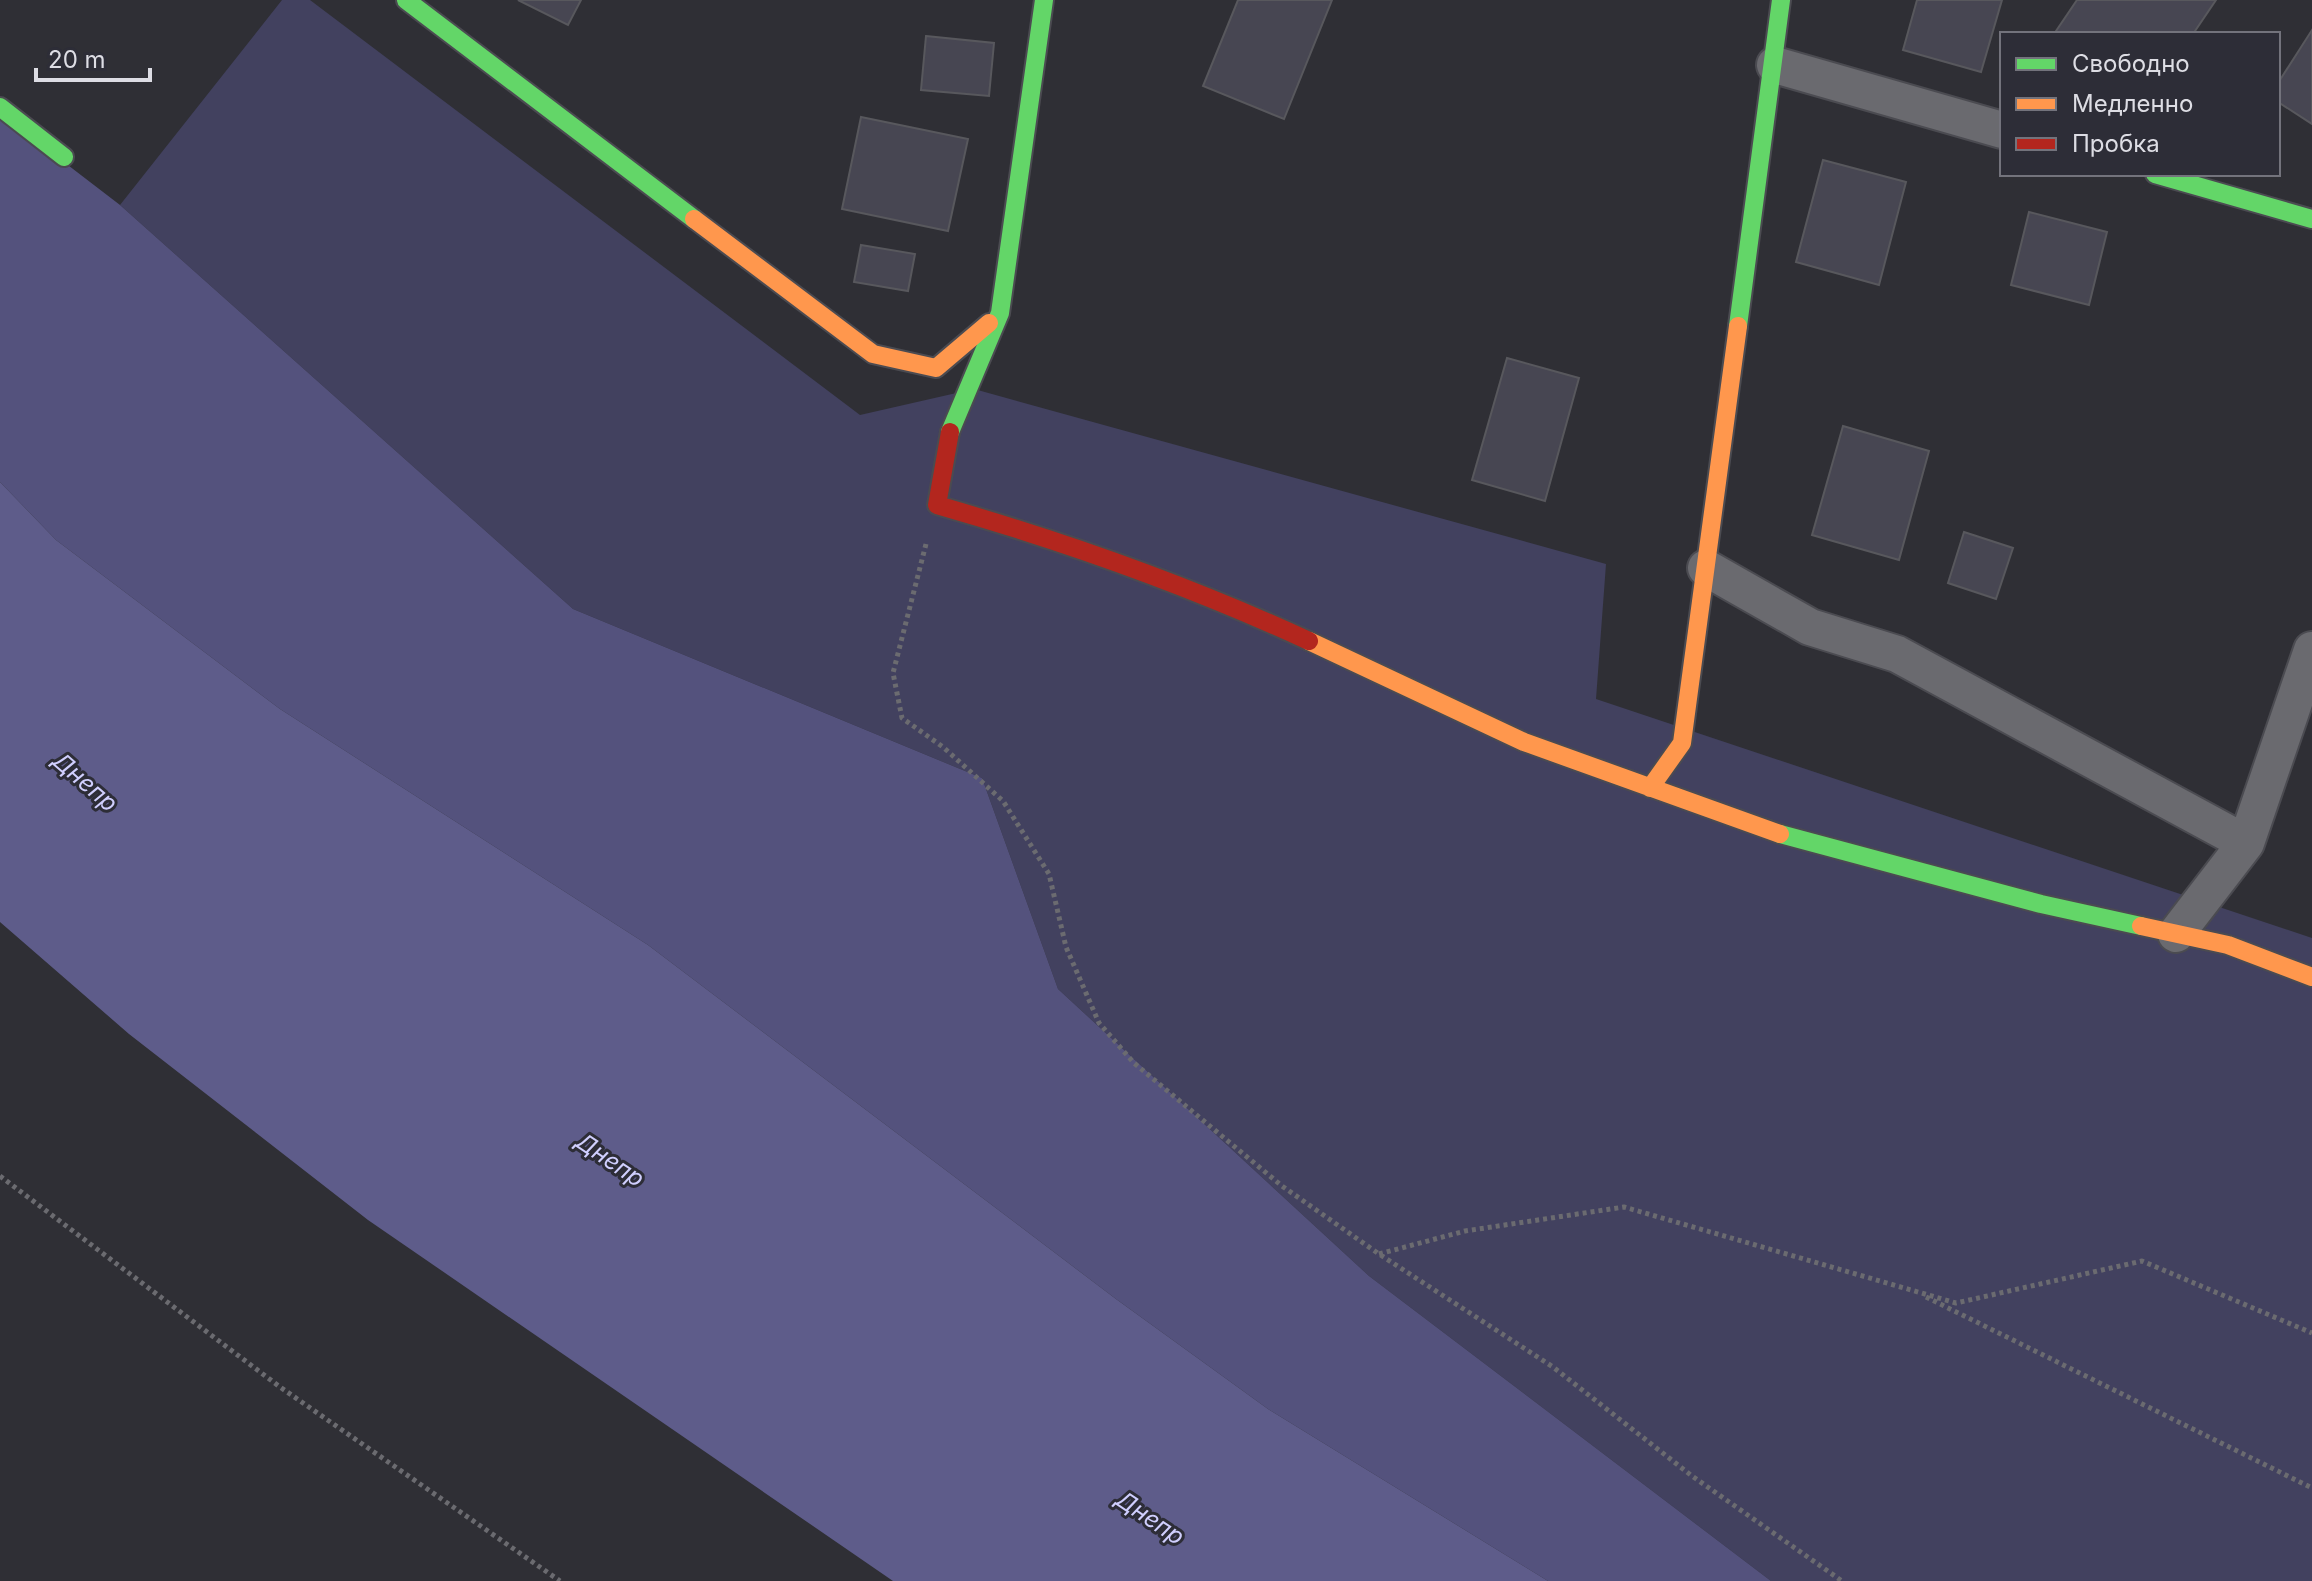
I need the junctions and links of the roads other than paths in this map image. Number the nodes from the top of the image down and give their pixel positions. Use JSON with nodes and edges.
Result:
{"nodes":[{"id":1,"x":406,"y":0,"type":"edge"},
{"id":2,"x":1044,"y":0,"type":"edge"},
{"id":3,"x":1781,"y":0,"type":"edge"},
{"id":4,"x":1775,"y":65,"type":"junction"},
{"id":5,"x":0,"y":107,"type":"edge"},
{"id":6,"x":2000,"y":129,"type":"edge"},
{"id":7,"x":64,"y":157,"type":"dead end"},
{"id":8,"x":2162,"y":176,"type":"edge"},
{"id":9,"x":2312,"y":219,"type":"edge"},
{"id":10,"x":1000,"y":313,"type":"junction"},
{"id":11,"x":1706,"y":568,"type":"junction"},
{"id":12,"x":2312,"y":650,"type":"edge"},
{"id":13,"x":1650,"y":788,"type":"junction"},
{"id":14,"x":2246,"y":843,"type":"junction"},
{"id":15,"x":2176,"y":934,"type":"junction"},
{"id":16,"x":2312,"y":977,"type":"edge"}],
"edges":[{"from":1,"to":10,"type":"street"},
{"from":2,"to":10,"type":"street"},
{"from":3,"to":4,"type":"street"},
{"from":4,"to":6,"type":"street"},
{"from":4,"to":11,"type":"street"},
{"from":5,"to":7,"type":"street"},
{"from":8,"to":9,"type":"street"},
{"from":10,"to":13,"type":"street"},
{"from":11,"to":13,"type":"street"},
{"from":11,"to":14,"type":"street"},
{"from":12,"to":14,"type":"street"},
{"from":13,"to":15,"type":"street"},
{"from":14,"to":15,"type":"street"},
{"from":15,"to":16,"type":"street"}]}
